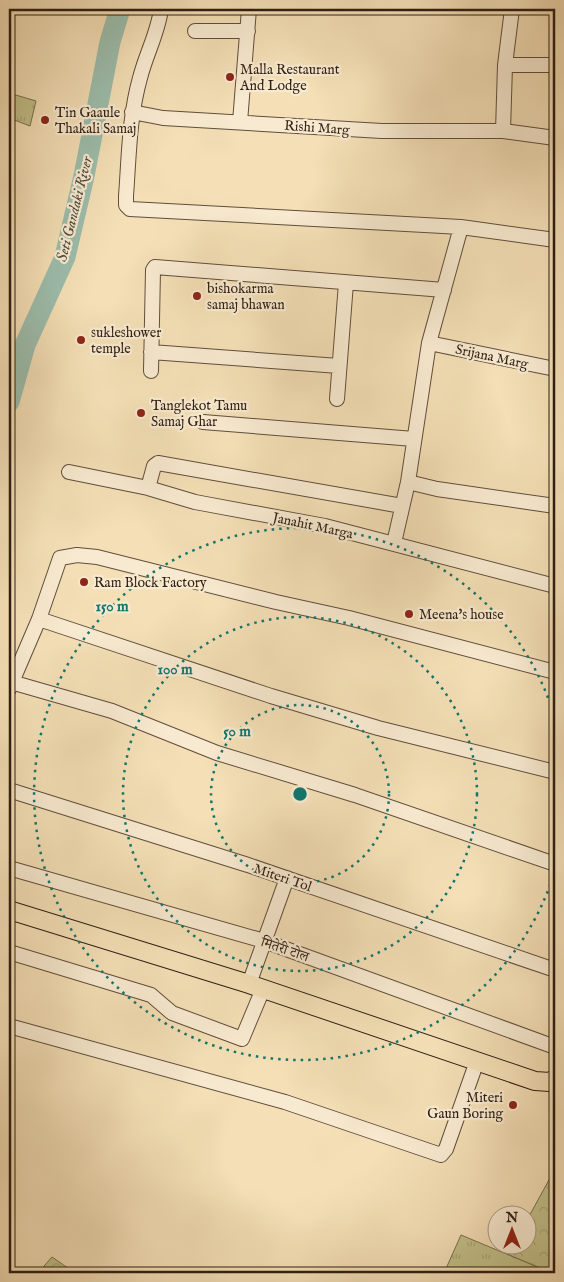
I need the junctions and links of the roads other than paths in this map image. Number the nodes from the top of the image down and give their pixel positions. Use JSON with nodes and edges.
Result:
{"nodes":[{"id":1,"x":162,"y":9,"type":"edge"},
{"id":2,"x":249,"y":9,"type":"edge"},
{"id":3,"x":512,"y":9,"type":"edge"},
{"id":4,"x":195,"y":31,"type":"dead end"},
{"id":5,"x":248,"y":31,"type":"junction"},
{"id":6,"x":505,"y":65,"type":"junction"},
{"id":7,"x":555,"y":65,"type":"edge"},
{"id":8,"x":132,"y":112,"type":"junction"},
{"id":9,"x":240,"y":122,"type":"junction"},
{"id":10,"x":503,"y":131,"type":"junction"},
{"id":11,"x":555,"y":138,"type":"edge"},
{"id":12,"x":461,"y":227,"type":"junction"},
{"id":13,"x":555,"y":240,"type":"edge"},
{"id":14,"x":346,"y":283,"type":"junction"},
{"id":15,"x":444,"y":290,"type":"junction"},
{"id":16,"x":428,"y":343,"type":"junction"},
{"id":17,"x":152,"y":352,"type":"junction"},
{"id":18,"x":339,"y":366,"type":"junction"},
{"id":19,"x":555,"y":369,"type":"edge"},
{"id":20,"x":151,"y":371,"type":"dead end"},
{"id":21,"x":337,"y":399,"type":"dead end"},
{"id":22,"x":203,"y":422,"type":"dead end"},
{"id":23,"x":414,"y":439,"type":"junction"},
{"id":24,"x":69,"y":472,"type":"dead end"},
{"id":25,"x":408,"y":482,"type":"junction"},
{"id":26,"x":148,"y":488,"type":"junction"},
{"id":27,"x":402,"y":506,"type":"junction"},
{"id":28,"x":555,"y":506,"type":"edge"},
{"id":29,"x":394,"y":543,"type":"junction"},
{"id":30,"x":555,"y":586,"type":"edge"},
{"id":31,"x":38,"y":619,"type":"junction"},
{"id":32,"x":555,"y":672,"type":"edge"},
{"id":33,"x":10,"y":686,"type":"edge"},
{"id":34,"x":555,"y":772,"type":"edge"},
{"id":35,"x":9,"y":790,"type":"edge"},
{"id":36,"x":555,"y":864,"type":"edge"},
{"id":37,"x":9,"y":868,"type":"edge"},
{"id":38,"x":287,"y":878,"type":"junction"},
{"id":39,"x":9,"y":910,"type":"edge"},
{"id":40,"x":264,"y":941,"type":"junction"},
{"id":41,"x":9,"y":952,"type":"edge"},
{"id":42,"x":555,"y":970,"type":"edge"},
{"id":43,"x":256,"y":986,"type":"junction"},
{"id":44,"x":9,"y":1026,"type":"edge"},
{"id":45,"x":555,"y":1047,"type":"edge"},
{"id":46,"x":477,"y":1061,"type":"junction"},
{"id":47,"x":553,"y":1080,"type":"edge"}],
"edges":[{"from":1,"to":8,"type":"street"},
{"from":2,"to":5,"type":"street"},
{"from":3,"to":6,"type":"street"},
{"from":4,"to":5,"type":"street"},
{"from":5,"to":9,"type":"street"},
{"from":6,"to":7,"type":"street"},
{"from":6,"to":10,"type":"street"},
{"from":8,"to":9,"type":"street","name":"Rishi Marg"},
{"from":8,"to":12,"type":"street"},
{"from":9,"to":10,"type":"street","name":"Rishi Marg"},
{"from":10,"to":11,"type":"street","name":"Rishi Marg"},
{"from":12,"to":13,"type":"street"},
{"from":12,"to":15,"type":"street"},
{"from":14,"to":15,"type":"street"},
{"from":14,"to":17,"type":"street"},
{"from":14,"to":18,"type":"street"},
{"from":15,"to":16,"type":"street"},
{"from":16,"to":19,"type":"street","name":"Srijana Marg"},
{"from":16,"to":23,"type":"street"},
{"from":17,"to":18,"type":"street"},
{"from":17,"to":20,"type":"street"},
{"from":18,"to":21,"type":"street"},
{"from":22,"to":23,"type":"street"},
{"from":23,"to":25,"type":"street"},
{"from":24,"to":26,"type":"street","name":"Janahit Marga"},
{"from":25,"to":27,"type":"street"},
{"from":25,"to":28,"type":"street"},
{"from":26,"to":27,"type":"street"},
{"from":26,"to":29,"type":"street","name":"Janahit Marga"},
{"from":27,"to":29,"type":"street"},
{"from":29,"to":30,"type":"street","name":"Janahit Marga"},
{"from":31,"to":32,"type":"street"},
{"from":31,"to":33,"type":"street"},
{"from":31,"to":34,"type":"street"},
{"from":33,"to":36,"type":"street"},
{"from":35,"to":38,"type":"street","name":"Miteri Tol"},
{"from":37,"to":40,"type":"street","name":"मितेरी टोल"},
{"from":38,"to":40,"type":"street"},
{"from":38,"to":42,"type":"street","name":"Miteri Tol"},
{"from":39,"to":43,"type":"main road"},
{"from":40,"to":43,"type":"street"},
{"from":40,"to":45,"type":"street","name":"मितेरी टोल"},
{"from":41,"to":43,"type":"street"},
{"from":43,"to":46,"type":"main road"},
{"from":44,"to":46,"type":"street"},
{"from":46,"to":47,"type":"main road"}]}
